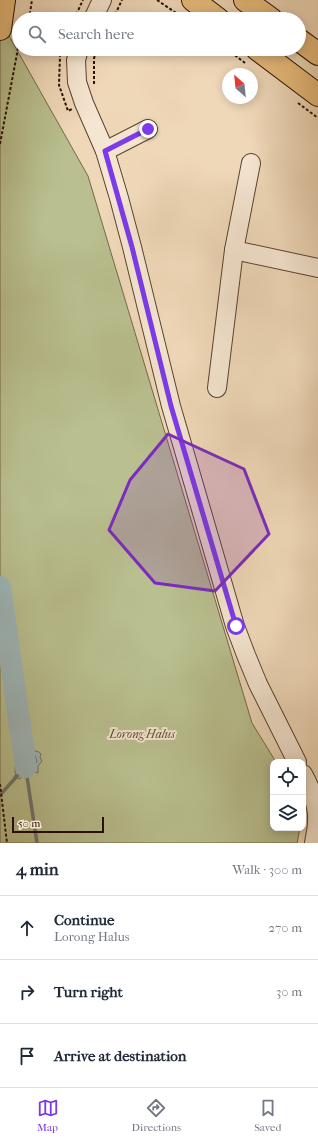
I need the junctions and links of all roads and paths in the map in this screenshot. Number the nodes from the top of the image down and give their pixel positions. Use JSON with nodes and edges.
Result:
{"nodes":[{"id":1,"x":4,"y":0,"type":"edge"},
{"id":2,"x":32,"y":0,"type":"edge"},
{"id":3,"x":84,"y":0,"type":"edge"},
{"id":4,"x":102,"y":0,"type":"edge"},
{"id":5,"x":122,"y":0,"type":"edge"},
{"id":6,"x":157,"y":0,"type":"edge"},
{"id":7,"x":193,"y":0,"type":"edge"},
{"id":8,"x":245,"y":0,"type":"edge"},
{"id":9,"x":30,"y":12,"type":"edge"},
{"id":10,"x":78,"y":12,"type":"edge"},
{"id":11,"x":96,"y":12,"type":"edge"},
{"id":12,"x":116,"y":12,"type":"edge"},
{"id":13,"x":175,"y":12,"type":"edge"},
{"id":14,"x":209,"y":12,"type":"edge"},
{"id":15,"x":260,"y":12,"type":"edge"},
{"id":16,"x":0,"y":29,"type":"edge"},
{"id":17,"x":306,"y":45,"type":"edge"},
{"id":18,"x":318,"y":54,"type":"edge"},
{"id":19,"x":16,"y":56,"type":"edge"},
{"id":20,"x":77,"y":56,"type":"edge"},
{"id":21,"x":95,"y":56,"type":"edge"},
{"id":22,"x":266,"y":56,"type":"edge"},
{"id":23,"x":94,"y":85,"type":"dead end"},
{"id":24,"x":318,"y":95,"type":"edge"},
{"id":25,"x":148,"y":129,"type":"dead end"},
{"id":26,"x":0,"y":144,"type":"edge"},
{"id":27,"x":105,"y":151,"type":"junction"},
{"id":28,"x":251,"y":163,"type":"dead end"},
{"id":29,"x":234,"y":250,"type":"junction"},
{"id":30,"x":318,"y":268,"type":"edge"},
{"id":31,"x":217,"y":388,"type":"dead end"},
{"id":32,"x":296,"y":759,"type":"edge"},
{"id":33,"x":306,"y":780,"type":"edge"},
{"id":34,"x":0,"y":784,"type":"edge"},
{"id":35,"x":317,"y":799,"type":"edge"},
{"id":36,"x":7,"y":843,"type":"edge"},
{"id":37,"x":314,"y":843,"type":"edge"}],
"edges":[{"from":1,"to":16,"type":"main road"},
{"from":2,"to":9,"type":"path"},
{"from":3,"to":10,"type":"path"},
{"from":4,"to":11,"type":"street"},
{"from":5,"to":12,"type":"path"},
{"from":6,"to":13,"type":"path"},
{"from":7,"to":14,"type":"main road"},
{"from":8,"to":15,"type":"main road"},
{"from":17,"to":18,"type":"main road"},
{"from":19,"to":26,"type":"path"},
{"from":20,"to":27,"type":"street"},
{"from":21,"to":23,"type":"path"},
{"from":22,"to":24,"type":"main road"},
{"from":25,"to":27,"type":"street"},
{"from":27,"to":32,"type":"street"},
{"from":28,"to":29,"type":"street"},
{"from":29,"to":30,"type":"street"},
{"from":29,"to":31,"type":"street"},
{"from":33,"to":35,"type":"street"},
{"from":34,"to":36,"type":"path"},
{"from":35,"to":37,"type":"street"}]}
